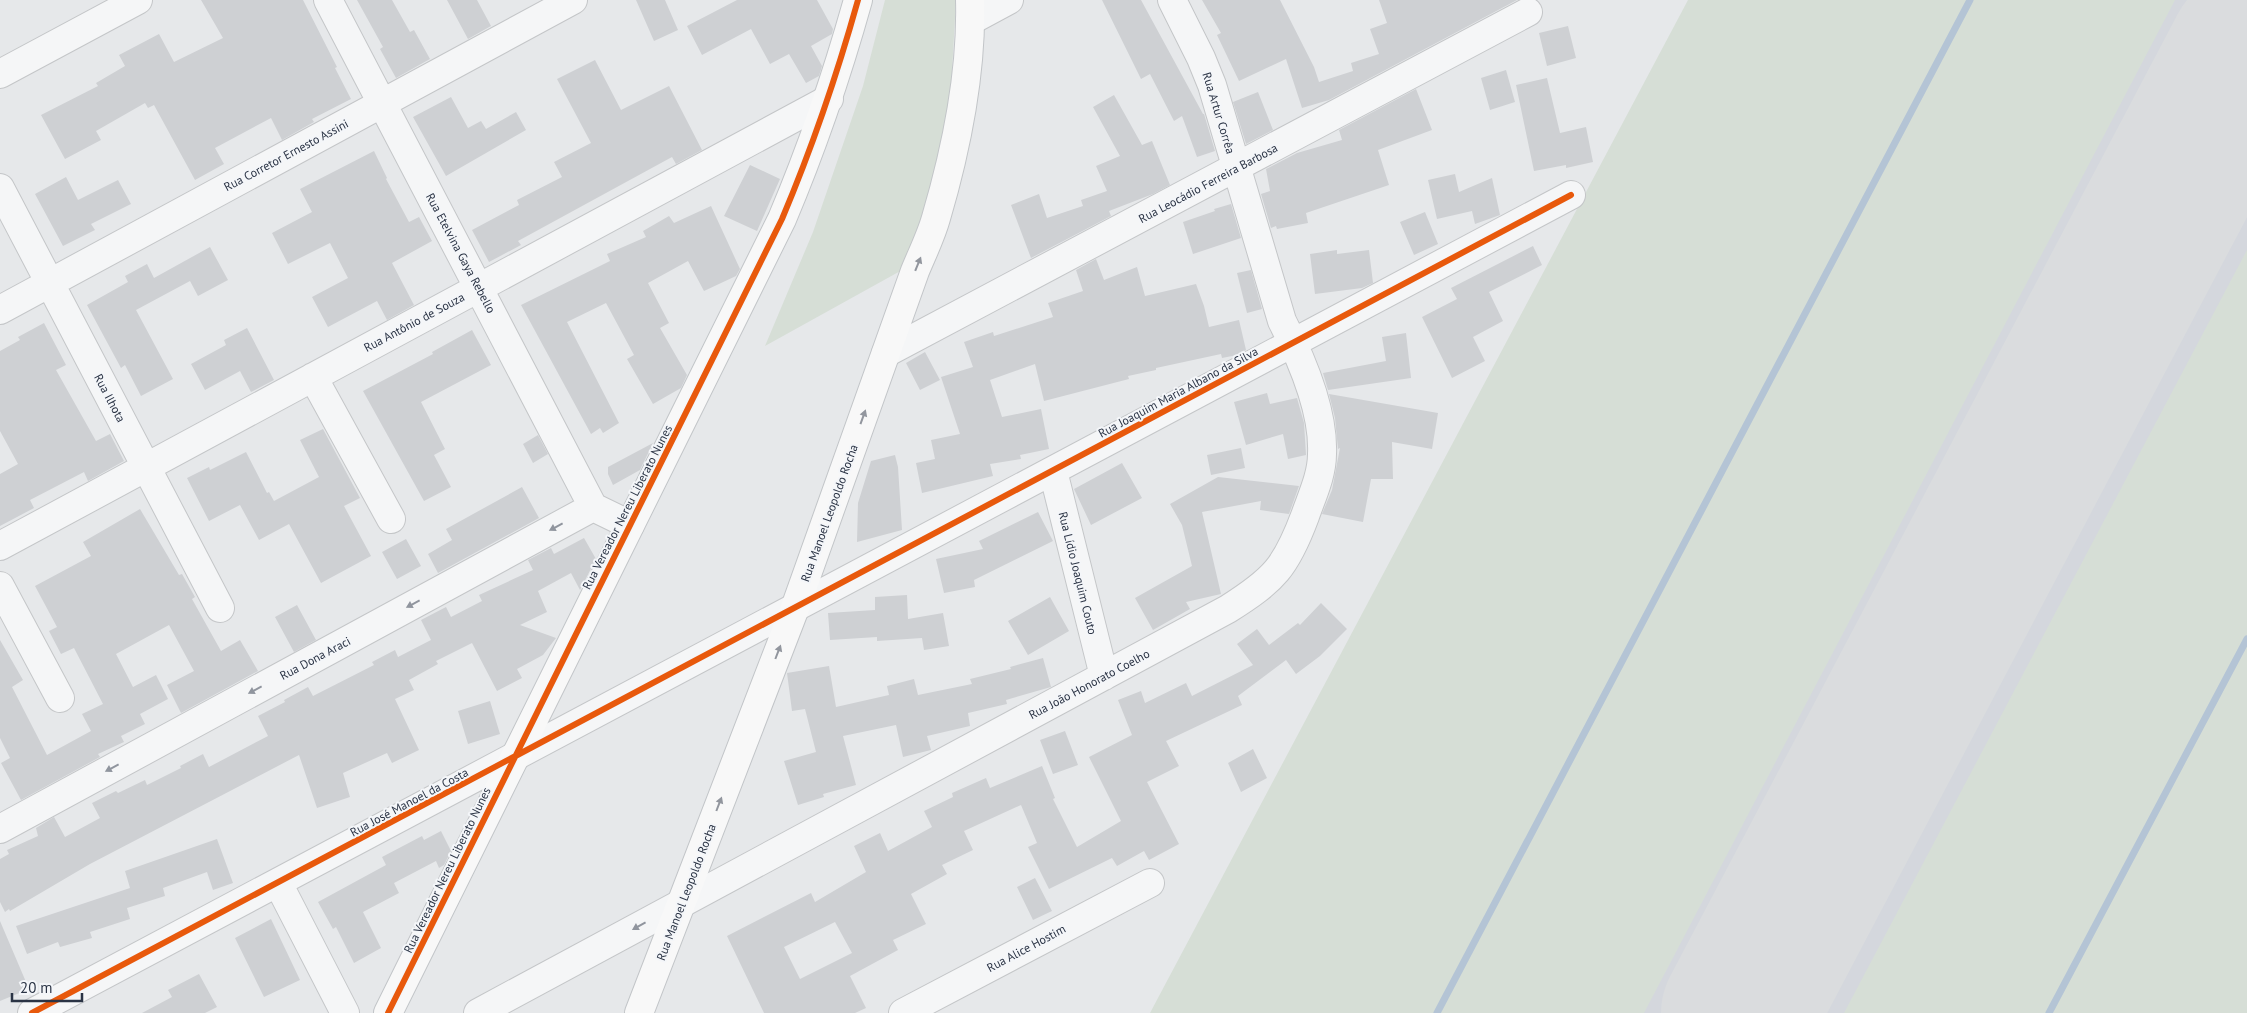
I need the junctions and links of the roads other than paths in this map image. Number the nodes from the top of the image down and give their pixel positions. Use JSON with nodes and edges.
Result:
{"nodes":[{"id":1,"x":138,"y":0,"type":"edge"},
{"id":2,"x":328,"y":0,"type":"edge"},
{"id":3,"x":573,"y":0,"type":"edge"},
{"id":4,"x":858,"y":0,"type":"edge"},
{"id":5,"x":1009,"y":0,"type":"edge"},
{"id":6,"x":1172,"y":0,"type":"edge"},
{"id":7,"x":970,"y":10,"type":"edge"},
{"id":8,"x":1528,"y":12,"type":"dead end"},
{"id":9,"x":0,"y":74,"type":"edge"},
{"id":10,"x":829,"y":98,"type":"junction"},
{"id":11,"x":382,"y":103,"type":"junction"},
{"id":12,"x":1236,"y":168,"type":"junction"},
{"id":13,"x":0,"y":188,"type":"edge"},
{"id":14,"x":1571,"y":195,"type":"dead end"},
{"id":15,"x":50,"y":283,"type":"junction"},
{"id":16,"x":479,"y":288,"type":"junction"},
{"id":17,"x":0,"y":310,"type":"edge"},
{"id":18,"x":1294,"y":343,"type":"junction"},
{"id":19,"x":886,"y":353,"type":"junction"},
{"id":20,"x":313,"y":377,"type":"junction"},
{"id":21,"x":146,"y":467,"type":"junction"},
{"id":22,"x":1053,"y":471,"type":"junction"},
{"id":23,"x":594,"y":507,"type":"junction"},
{"id":24,"x":391,"y":519,"type":"dead end"},
{"id":25,"x":630,"y":526,"type":"junction"},
{"id":26,"x":0,"y":546,"type":"edge"},
{"id":27,"x":0,"y":586,"type":"edge"},
{"id":28,"x":220,"y":608,"type":"dead end"},
{"id":29,"x":795,"y":608,"type":"junction"},
{"id":30,"x":1104,"y":676,"type":"junction"},
{"id":31,"x":60,"y":698,"type":"dead end"},
{"id":32,"x":515,"y":758,"type":"junction"},
{"id":33,"x":0,"y":829,"type":"edge"},
{"id":34,"x":1150,"y":882,"type":"dead end"},
{"id":35,"x":278,"y":884,"type":"junction"},
{"id":36,"x":682,"y":902,"type":"junction"},
{"id":37,"x":32,"y":1013,"type":"edge"},
{"id":38,"x":345,"y":1013,"type":"edge"},
{"id":39,"x":388,"y":1013,"type":"edge"},
{"id":40,"x":478,"y":1013,"type":"edge"},
{"id":41,"x":640,"y":1013,"type":"edge"},
{"id":42,"x":903,"y":1013,"type":"edge"}],
"edges":[{"from":1,"to":9,"type":"street"},
{"from":2,"to":11,"type":"street","name":"Rua Etelvina Gaya Rebello"},
{"from":3,"to":11,"type":"street","name":"Rua Corretor Ernesto Assini"},
{"from":4,"to":10,"type":"main road","name":"Rua Vereador Nereu Liberato Nunes"},
{"from":5,"to":7,"type":"street"},
{"from":6,"to":12,"type":"street","name":"Rua Artur Corrêa"},
{"from":19,"to":7,"type":"main road","name":"Rua Manoel Leopoldo Rocha","one_way":true},
{"from":8,"to":12,"type":"street","name":"Rua Leocádio Ferreira Barbosa"},
{"from":10,"to":16,"type":"street","name":"Rua Antônio de Souza"},
{"from":10,"to":25,"type":"main road","name":"Rua Vereador Nereu Liberato Nunes"},
{"from":11,"to":15,"type":"street","name":"Rua Corretor Ernesto Assini"},
{"from":11,"to":16,"type":"street","name":"Rua Etelvina Gaya Rebello"},
{"from":12,"to":18,"type":"street","name":"Rua Artur Corrêa"},
{"from":12,"to":19,"type":"street","name":"Rua Leocádio Ferreira Barbosa"},
{"from":13,"to":15,"type":"street","name":"Rua Ilhota"},
{"from":14,"to":18,"type":"street","name":"Rua Joaquim Maria Albano da Silva"},
{"from":15,"to":17,"type":"street","name":"Rua Corretor Ernesto Assini"},
{"from":15,"to":21,"type":"street","name":"Rua Ilhota"},
{"from":16,"to":20,"type":"street","name":"Rua Antônio de Souza"},
{"from":16,"to":23,"type":"street","name":"Rua Etelvina Gaya Rebello"},
{"from":18,"to":22,"type":"street","name":"Rua Joaquim Maria Albano da Silva"},
{"from":18,"to":30,"type":"street","name":"Rua João Honorato Coelho"},
{"from":29,"to":19,"type":"main road","name":"Rua Manoel Leopoldo Rocha","one_way":true},
{"from":20,"to":21,"type":"street","name":"Rua Antônio de Souza"},
{"from":20,"to":24,"type":"street"},
{"from":21,"to":26,"type":"street","name":"Rua Antônio de Souza"},
{"from":21,"to":28,"type":"street","name":"Rua Ilhota"},
{"from":22,"to":29,"type":"street","name":"Rua Joaquim Maria Albano da Silva"},
{"from":22,"to":30,"type":"street","name":"Rua Lídio Joaquim Couto"},
{"from":23,"to":25,"type":"street"},
{"from":23,"to":33,"type":"street","name":"Rua Dona Araci","one_way":true},
{"from":25,"to":32,"type":"main road","name":"Rua Vereador Nereu Liberato Nunes"},
{"from":27,"to":31,"type":"street"},
{"from":29,"to":32,"type":"street","name":"Rua José Manoel da Costa"},
{"from":36,"to":29,"type":"main road","name":"Rua Manoel Leopoldo Rocha","one_way":true},
{"from":30,"to":36,"type":"street","name":"Rua João Honorato Coelho"},
{"from":32,"to":35,"type":"street","name":"Rua José Manoel da Costa"},
{"from":32,"to":39,"type":"main road","name":"Rua Vereador Nereu Liberato Nunes"},
{"from":34,"to":42,"type":"street","name":"Rua Alice Hostim"},
{"from":35,"to":37,"type":"street","name":"Rua José Manoel da Costa"},
{"from":35,"to":38,"type":"street"},
{"from":36,"to":40,"type":"street","name":"Rua João Honorato Coelho","one_way":true},
{"from":36,"to":41,"type":"main road","name":"Rua Manoel Leopoldo Rocha"}]}
